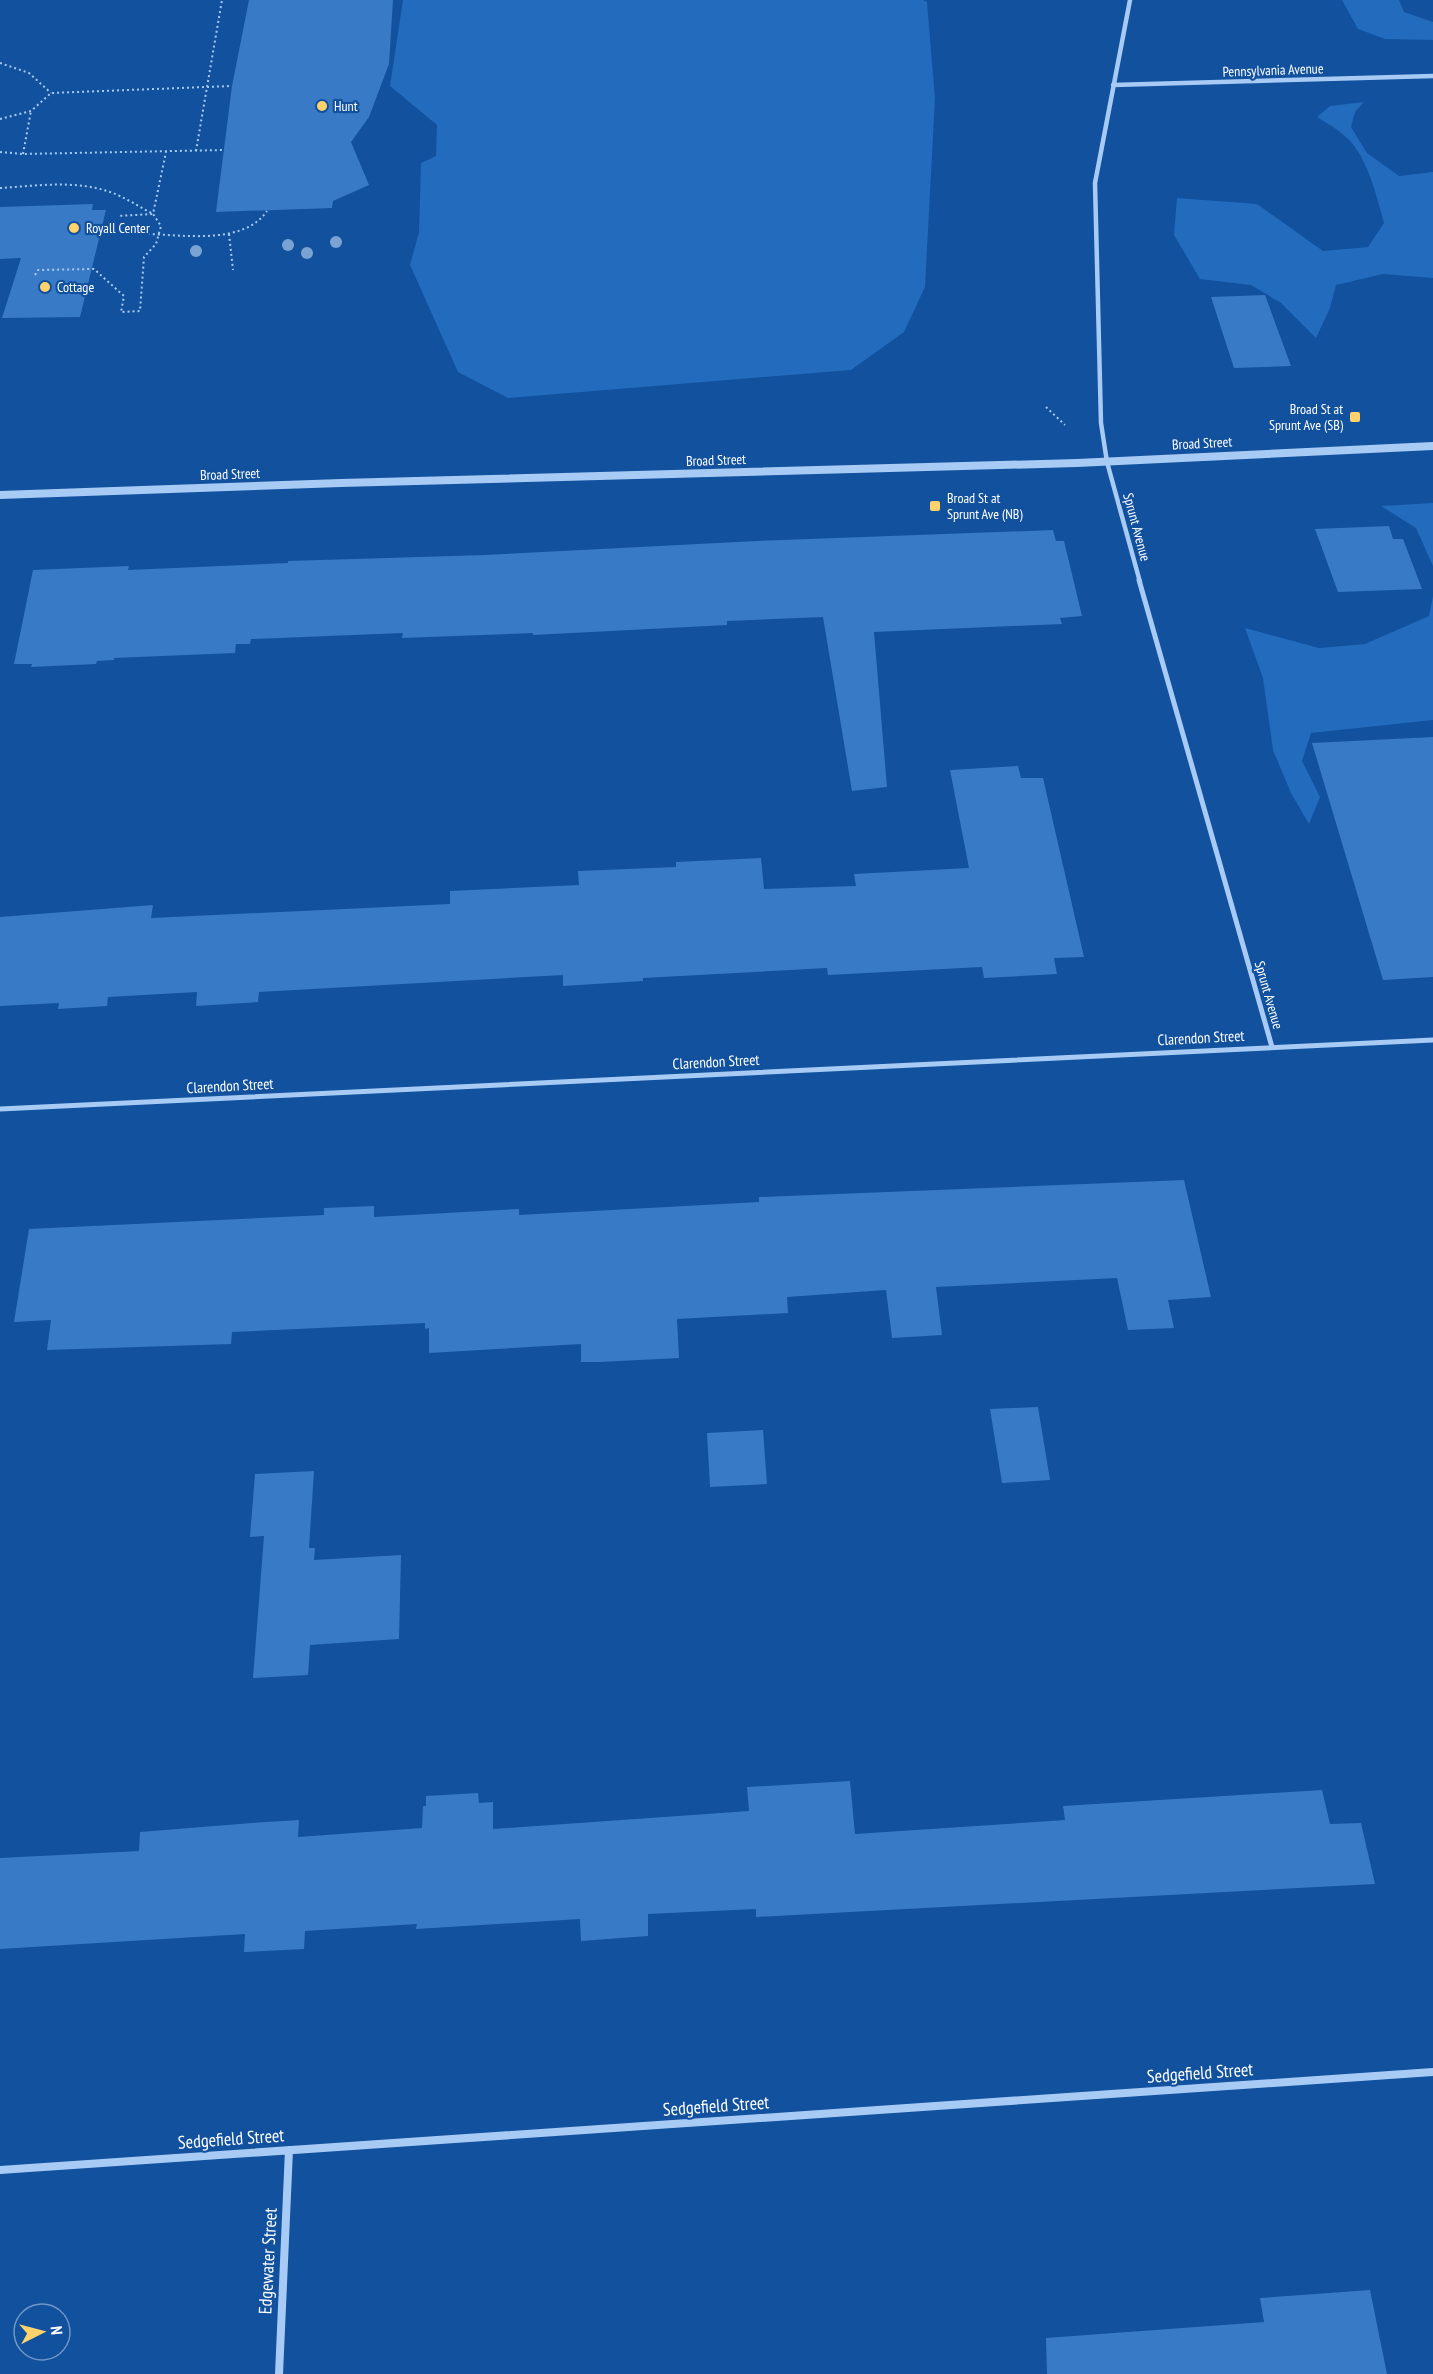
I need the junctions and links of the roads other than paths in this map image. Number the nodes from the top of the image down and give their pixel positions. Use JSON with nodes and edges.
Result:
{"nodes":[{"id":1,"x":1130,"y":0,"type":"edge"},
{"id":2,"x":1433,"y":76,"type":"edge"},
{"id":3,"x":1113,"y":86,"type":"junction"},
{"id":4,"x":1433,"y":446,"type":"edge"},
{"id":5,"x":1107,"y":462,"type":"junction"},
{"id":6,"x":0,"y":495,"type":"edge"},
{"id":7,"x":1433,"y":1040,"type":"edge"},
{"id":8,"x":1272,"y":1047,"type":"junction"},
{"id":9,"x":0,"y":1109,"type":"edge"},
{"id":10,"x":1433,"y":2072,"type":"edge"},
{"id":11,"x":289,"y":2150,"type":"junction"},
{"id":12,"x":0,"y":2170,"type":"edge"},
{"id":13,"x":279,"y":2374,"type":"edge"}],
"edges":[{"from":1,"to":3,"type":"street","name":"Sprunt Avenue"},
{"from":2,"to":3,"type":"street","name":"Pennsylvania Avenue"},
{"from":3,"to":5,"type":"street","name":"Sprunt Avenue"},
{"from":4,"to":5,"type":"street","name":"Broad Street"},
{"from":5,"to":6,"type":"street","name":"Broad Street"},
{"from":5,"to":8,"type":"street","name":"Sprunt Avenue"},
{"from":7,"to":8,"type":"street","name":"Clarendon Street"},
{"from":8,"to":9,"type":"street","name":"Clarendon Street"},
{"from":10,"to":11,"type":"street","name":"Sedgefield Street"},
{"from":11,"to":12,"type":"street","name":"Sedgefield Street"},
{"from":11,"to":13,"type":"street","name":"Edgewater Street"}]}
